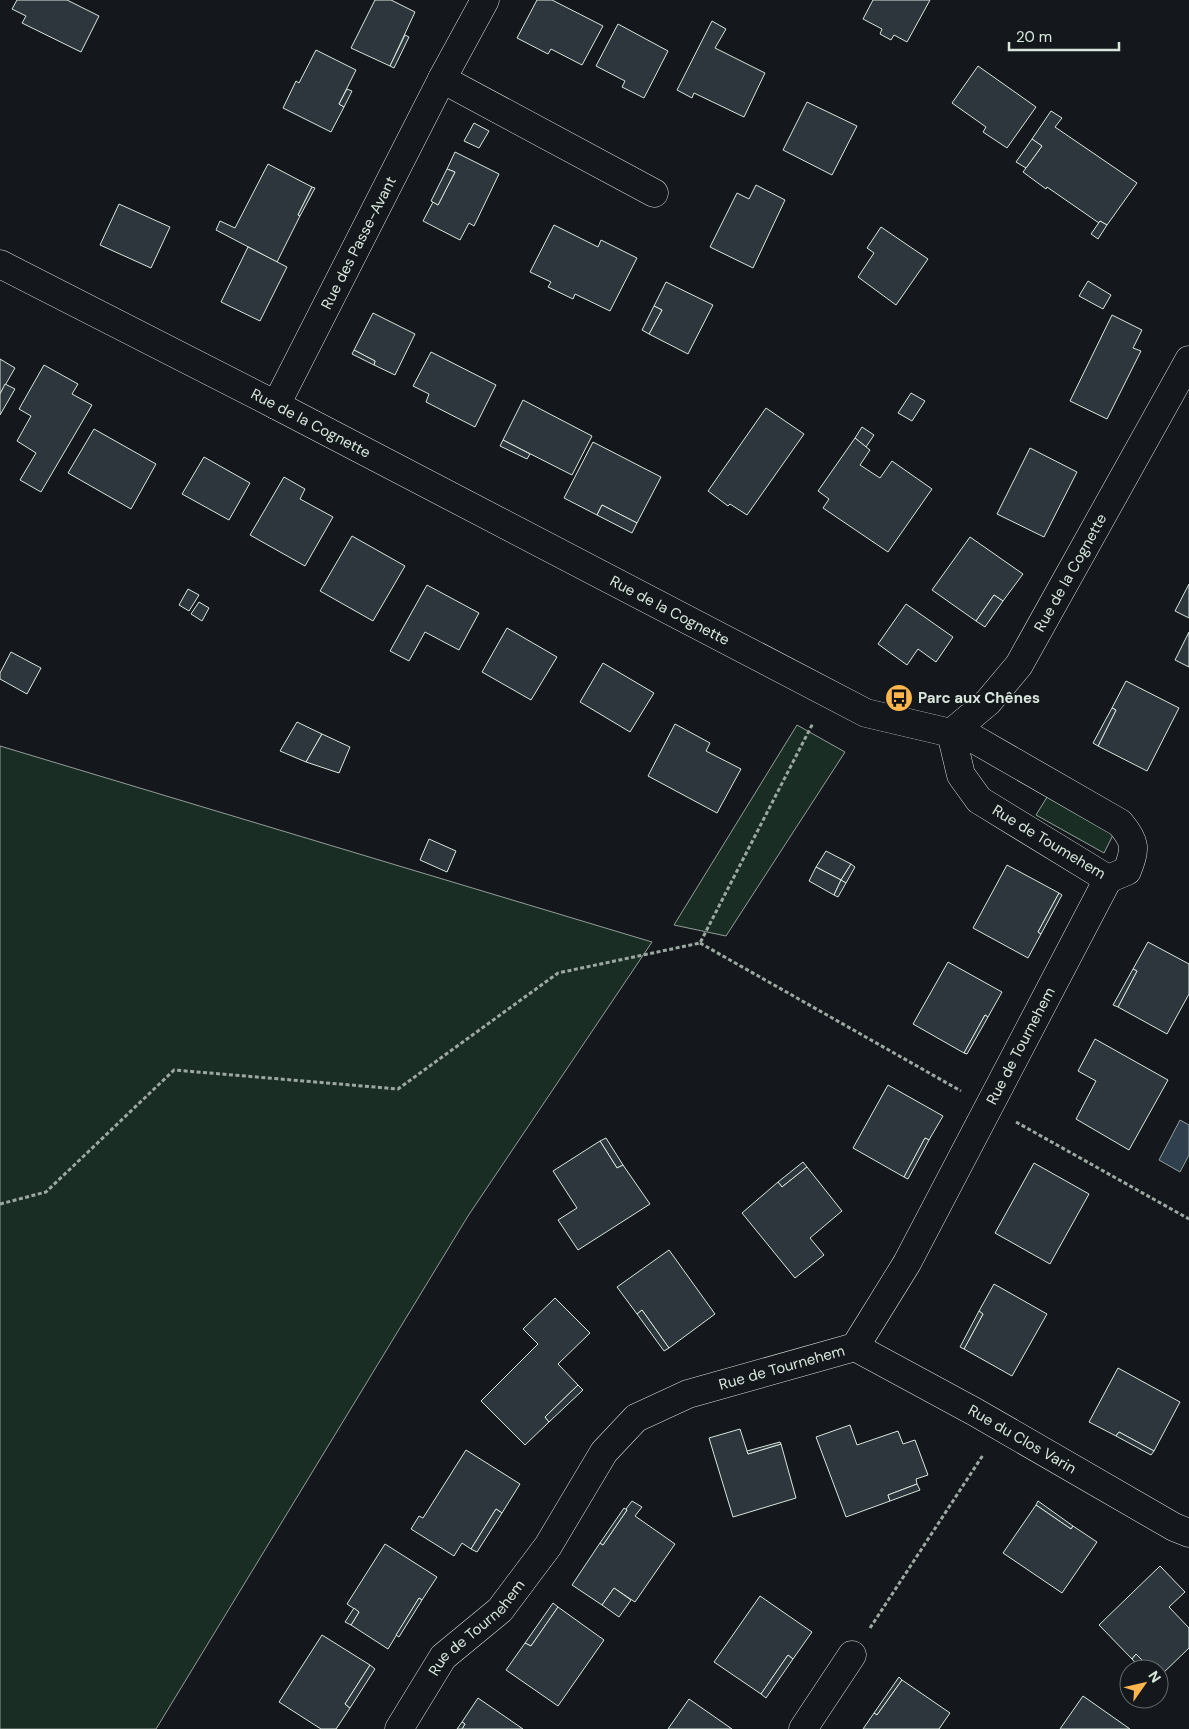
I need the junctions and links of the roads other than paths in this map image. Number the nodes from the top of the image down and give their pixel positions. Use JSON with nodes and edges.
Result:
{"nodes":[{"id":1,"x":486,"y":0,"type":"edge"},
{"id":2,"x":442,"y":79,"type":"junction"},
{"id":3,"x":654,"y":193,"type":"dead end"},
{"id":4,"x":0,"y":264,"type":"edge"},
{"id":5,"x":1189,"y":360,"type":"edge"},
{"id":6,"x":276,"y":405,"type":"junction"},
{"id":7,"x":951,"y":733,"type":"junction"},
{"id":8,"x":1108,"y":879,"type":"junction"},
{"id":9,"x":855,"y":1347,"type":"junction"},
{"id":10,"x":1189,"y":1533,"type":"edge"},
{"id":11,"x":852,"y":1655,"type":"road end"},
{"id":12,"x":400,"y":1729,"type":"edge"},
{"id":13,"x":803,"y":1729,"type":"edge"}],
"edges":[{"from":1,"to":2,"type":"street","name":"Rue des Passe-Avant"},
{"from":2,"to":3,"type":"street"},
{"from":2,"to":6,"type":"street","name":"Rue des Passe-Avant"},
{"from":4,"to":6,"type":"street","name":"Rue de la Cognette"},
{"from":5,"to":7,"type":"street","name":"Rue de la Cognette"},
{"from":6,"to":7,"type":"street","name":"Rue de la Cognette"},
{"from":7,"to":8,"type":"street","name":"Rue de Toumehem"},
{"from":7,"to":8,"type":"street","name":"Rue de Toumehem"},
{"from":8,"to":9,"type":"street","name":"Rue de Tournehem"},
{"from":9,"to":10,"type":"street","name":"Rue du Clos Varin"},
{"from":9,"to":12,"type":"street","name":"Rue de Tournehem"},
{"from":11,"to":13,"type":"street"}]}
